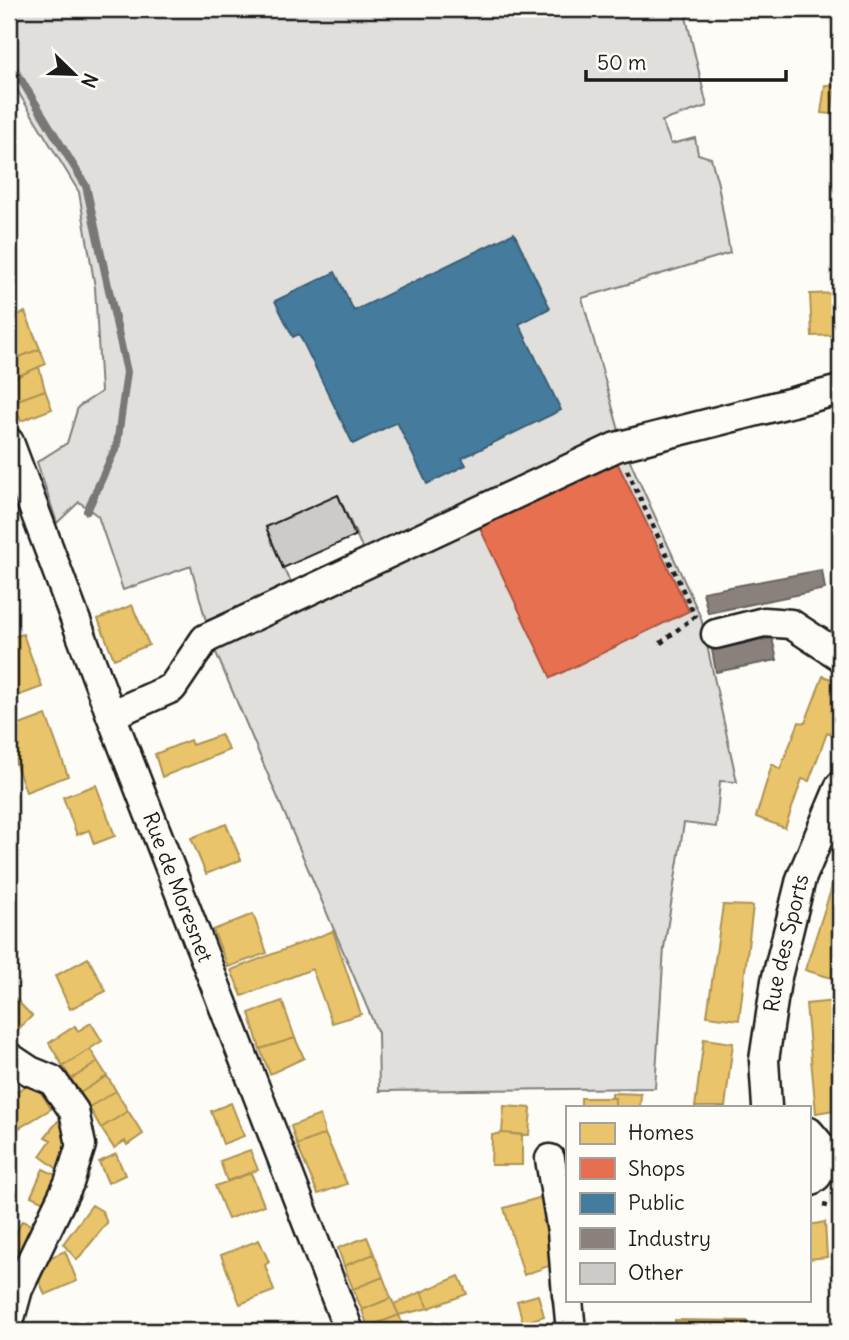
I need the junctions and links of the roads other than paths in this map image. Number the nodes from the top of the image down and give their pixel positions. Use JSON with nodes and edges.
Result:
{"nodes":[{"id":1,"x":840,"y":390,"type":"edge"},
{"id":2,"x":9,"y":442,"type":"edge"},
{"id":3,"x":716,"y":634,"type":"dead end"},
{"id":4,"x":840,"y":656,"type":"edge"},
{"id":5,"x":111,"y":715,"type":"junction"},
{"id":6,"x":840,"y":786,"type":"edge"},
{"id":7,"x":9,"y":1056,"type":"edge"},
{"id":8,"x":767,"y":1106,"type":"edge"},
{"id":9,"x":810,"y":1133,"type":"edge"},
{"id":10,"x":550,"y":1159,"type":"dead end"},
{"id":11,"x":810,"y":1181,"type":"edge"},
{"id":12,"x":566,"y":1284,"type":"edge"},
{"id":13,"x":568,"y":1302,"type":"edge"},
{"id":14,"x":9,"y":1322,"type":"edge"},
{"id":15,"x":349,"y":1331,"type":"edge"},
{"id":16,"x":571,"y":1331,"type":"edge"}],
"edges":[{"from":1,"to":5,"type":"street"},
{"from":2,"to":5,"type":"street","name":"Rue de Moresnet"},
{"from":3,"to":4,"type":"street"},
{"from":5,"to":15,"type":"street","name":"Rue de Moresnet"},
{"from":6,"to":8,"type":"street","name":"Rue des Sports"},
{"from":7,"to":14,"type":"street"},
{"from":9,"to":11,"type":"street"},
{"from":10,"to":12,"type":"street"},
{"from":13,"to":16,"type":"street"}]}
